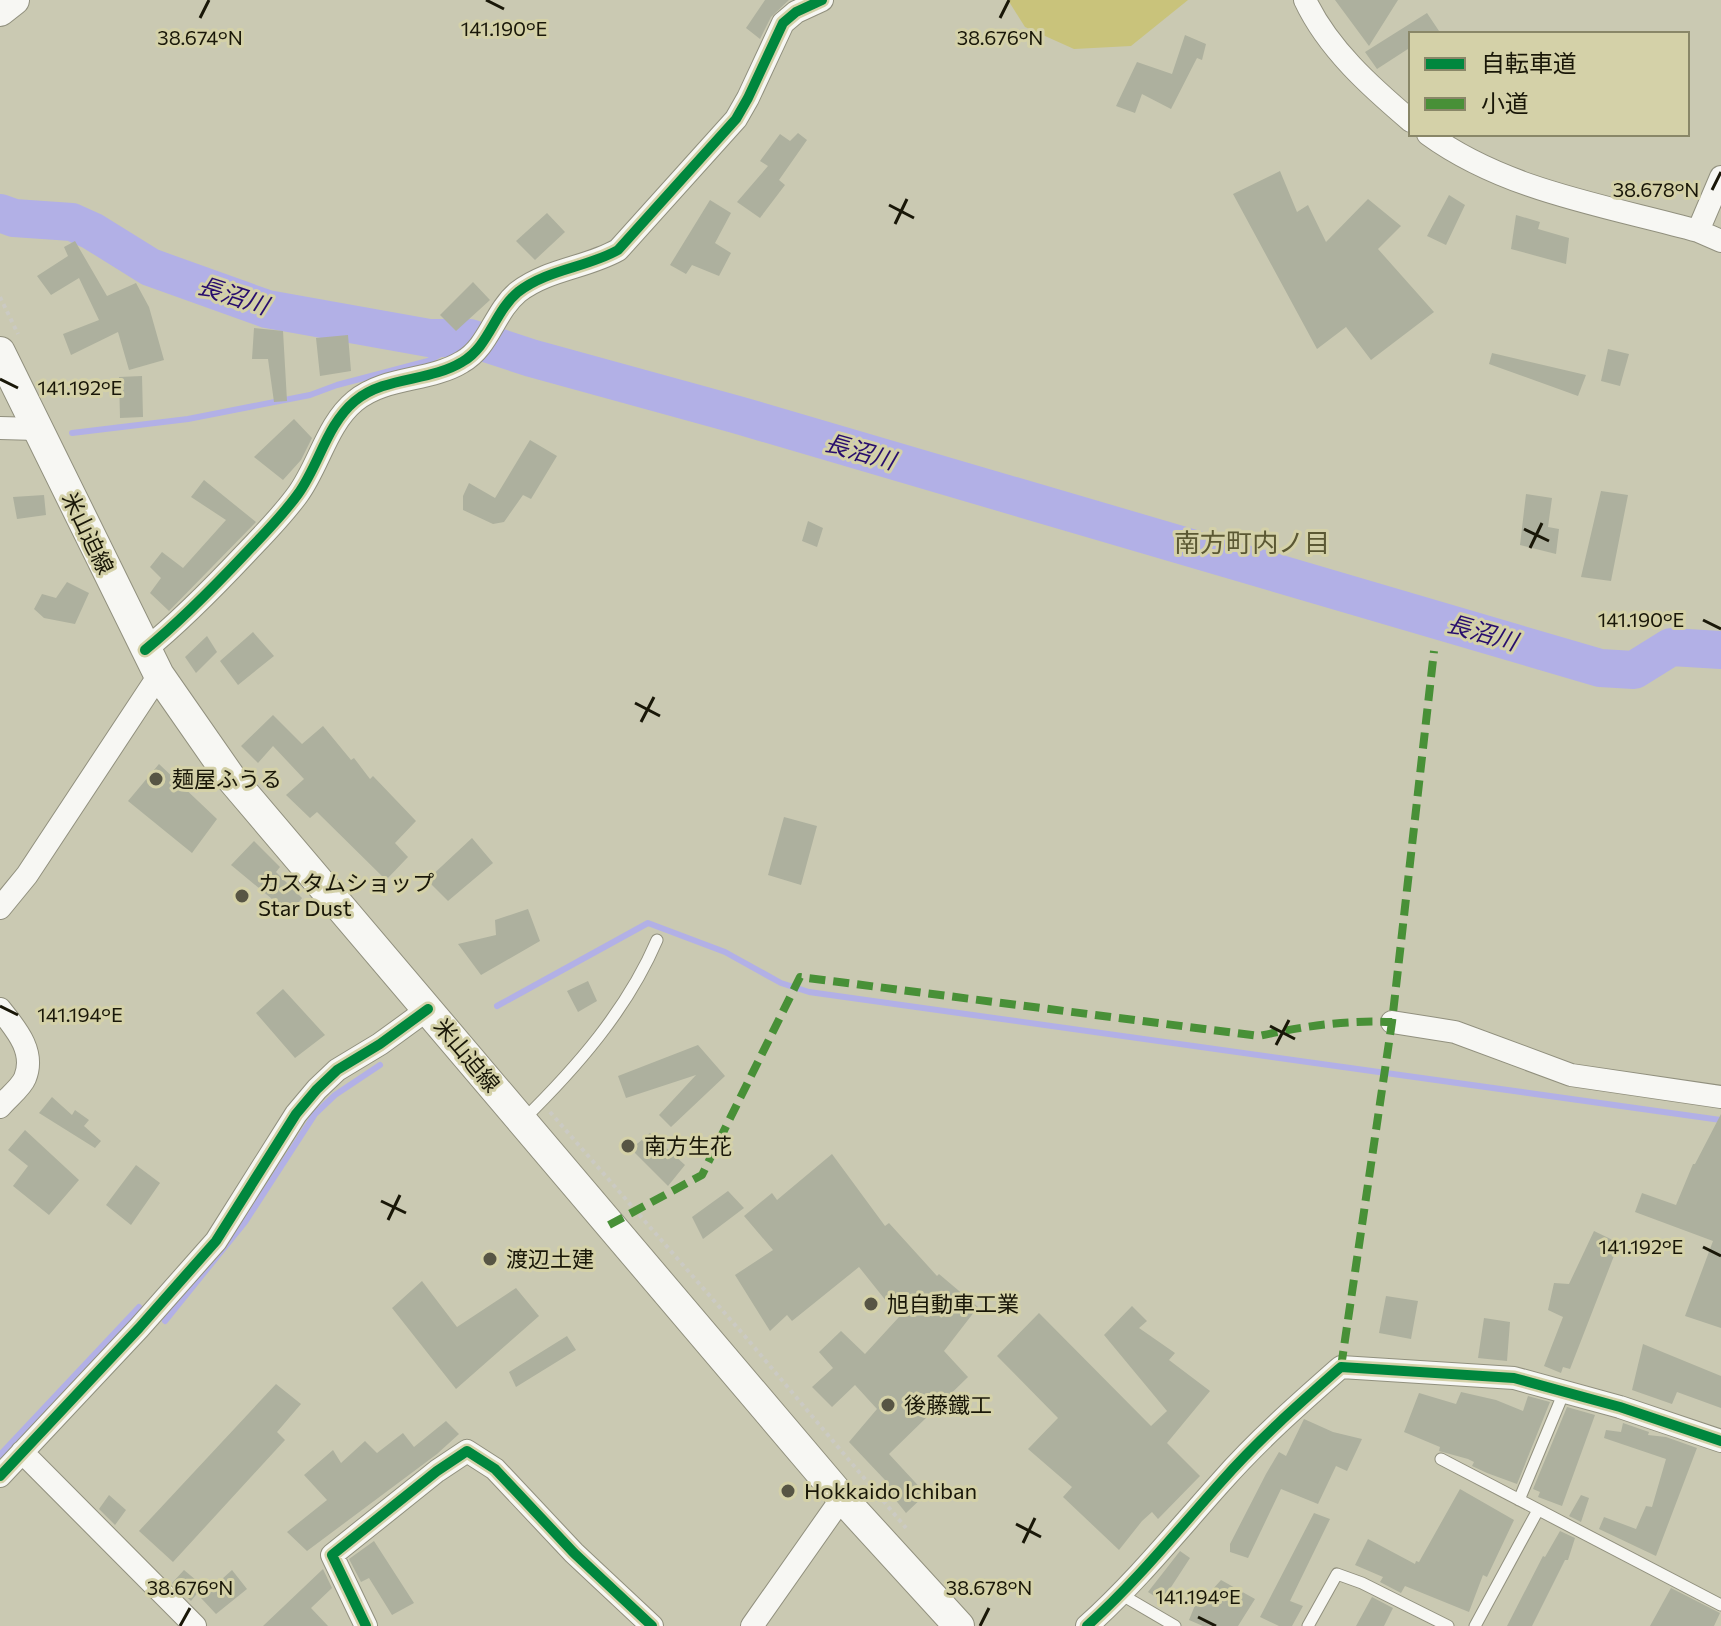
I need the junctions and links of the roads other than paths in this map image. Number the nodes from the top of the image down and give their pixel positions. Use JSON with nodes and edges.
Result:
{"nodes":[{"id":1,"x":14,"y":0,"type":"edge"},
{"id":2,"x":822,"y":0,"type":"edge"},
{"id":3,"x":1305,"y":0,"type":"edge"},
{"id":4,"x":0,"y":11,"type":"edge"},
{"id":5,"x":1409,"y":119,"type":"edge"},
{"id":6,"x":1431,"y":136,"type":"edge"},
{"id":7,"x":1721,"y":177,"type":"edge"},
{"id":8,"x":1698,"y":231,"type":"junction"},
{"id":9,"x":1721,"y":241,"type":"edge"},
{"id":10,"x":9,"y":344,"type":"edge"},
{"id":11,"x":0,"y":428,"type":"edge"},
{"id":12,"x":37,"y":429,"type":"junction"},
{"id":13,"x":152,"y":662,"type":"junction"},
{"id":14,"x":5,"y":895,"type":"edge"},
{"id":15,"x":657,"y":940,"type":"dead end"},
{"id":16,"x":0,"y":1009,"type":"edge"},
{"id":17,"x":433,"y":1015,"type":"junction"},
{"id":18,"x":1392,"y":1022,"type":"dead end"},
{"id":19,"x":1721,"y":1097,"type":"edge"},
{"id":20,"x":0,"y":1107,"type":"edge"},
{"id":21,"x":522,"y":1121,"type":"junction"},
{"id":22,"x":1564,"y":1392,"type":"junction"},
{"id":23,"x":1721,"y":1441,"type":"edge"},
{"id":24,"x":22,"y":1452,"type":"junction"},
{"id":25,"x":1441,"y":1459,"type":"dead end"},
{"id":26,"x":0,"y":1476,"type":"edge"},
{"id":27,"x":842,"y":1498,"type":"junction"},
{"id":28,"x":1519,"y":1500,"type":"junction"},
{"id":29,"x":1538,"y":1510,"type":"junction"},
{"id":30,"x":1122,"y":1595,"type":"junction"},
{"id":31,"x":1721,"y":1605,"type":"edge"},
{"id":32,"x":195,"y":1626,"type":"edge"},
{"id":33,"x":366,"y":1626,"type":"edge"},
{"id":34,"x":652,"y":1626,"type":"edge"},
{"id":35,"x":752,"y":1626,"type":"edge"},
{"id":36,"x":959,"y":1626,"type":"edge"},
{"id":37,"x":1087,"y":1626,"type":"edge"},
{"id":38,"x":1175,"y":1626,"type":"edge"},
{"id":39,"x":1308,"y":1626,"type":"edge"},
{"id":40,"x":1448,"y":1626,"type":"edge"},
{"id":41,"x":1475,"y":1626,"type":"edge"}],
"edges":[{"from":1,"to":4,"type":"main road"},
{"from":2,"to":13,"type":"street"},
{"from":3,"to":5,"type":"street"},
{"from":6,"to":8,"type":"street"},
{"from":7,"to":8,"type":"street"},
{"from":8,"to":9,"type":"street"},
{"from":10,"to":12,"type":"main road","name":"米山迫線"},
{"from":11,"to":12,"type":"street"},
{"from":12,"to":13,"type":"main road","name":"米山迫線"},
{"from":13,"to":14,"type":"street"},
{"from":13,"to":17,"type":"main road","name":"米山迫線"},
{"from":15,"to":21,"type":"lane"},
{"from":16,"to":20,"type":"street"},
{"from":17,"to":21,"type":"main road","name":"米山迫線"},
{"from":17,"to":24,"type":"street"},
{"from":18,"to":19,"type":"street"},
{"from":21,"to":27,"type":"main road","name":"米山迫線"},
{"from":22,"to":23,"type":"street"},
{"from":22,"to":28,"type":"lane"},
{"from":22,"to":30,"type":"street"},
{"from":24,"to":26,"type":"street"},
{"from":24,"to":32,"type":"street"},
{"from":25,"to":28,"type":"lane"},
{"from":27,"to":35,"type":"street"},
{"from":27,"to":36,"type":"main road","name":"米山迫線"},
{"from":28,"to":29,"type":"lane"},
{"from":29,"to":31,"type":"lane"},
{"from":29,"to":41,"type":"lane"},
{"from":30,"to":37,"type":"street"},
{"from":30,"to":38,"type":"lane"},
{"from":33,"to":34,"type":"street"},
{"from":39,"to":40,"type":"lane"}]}
